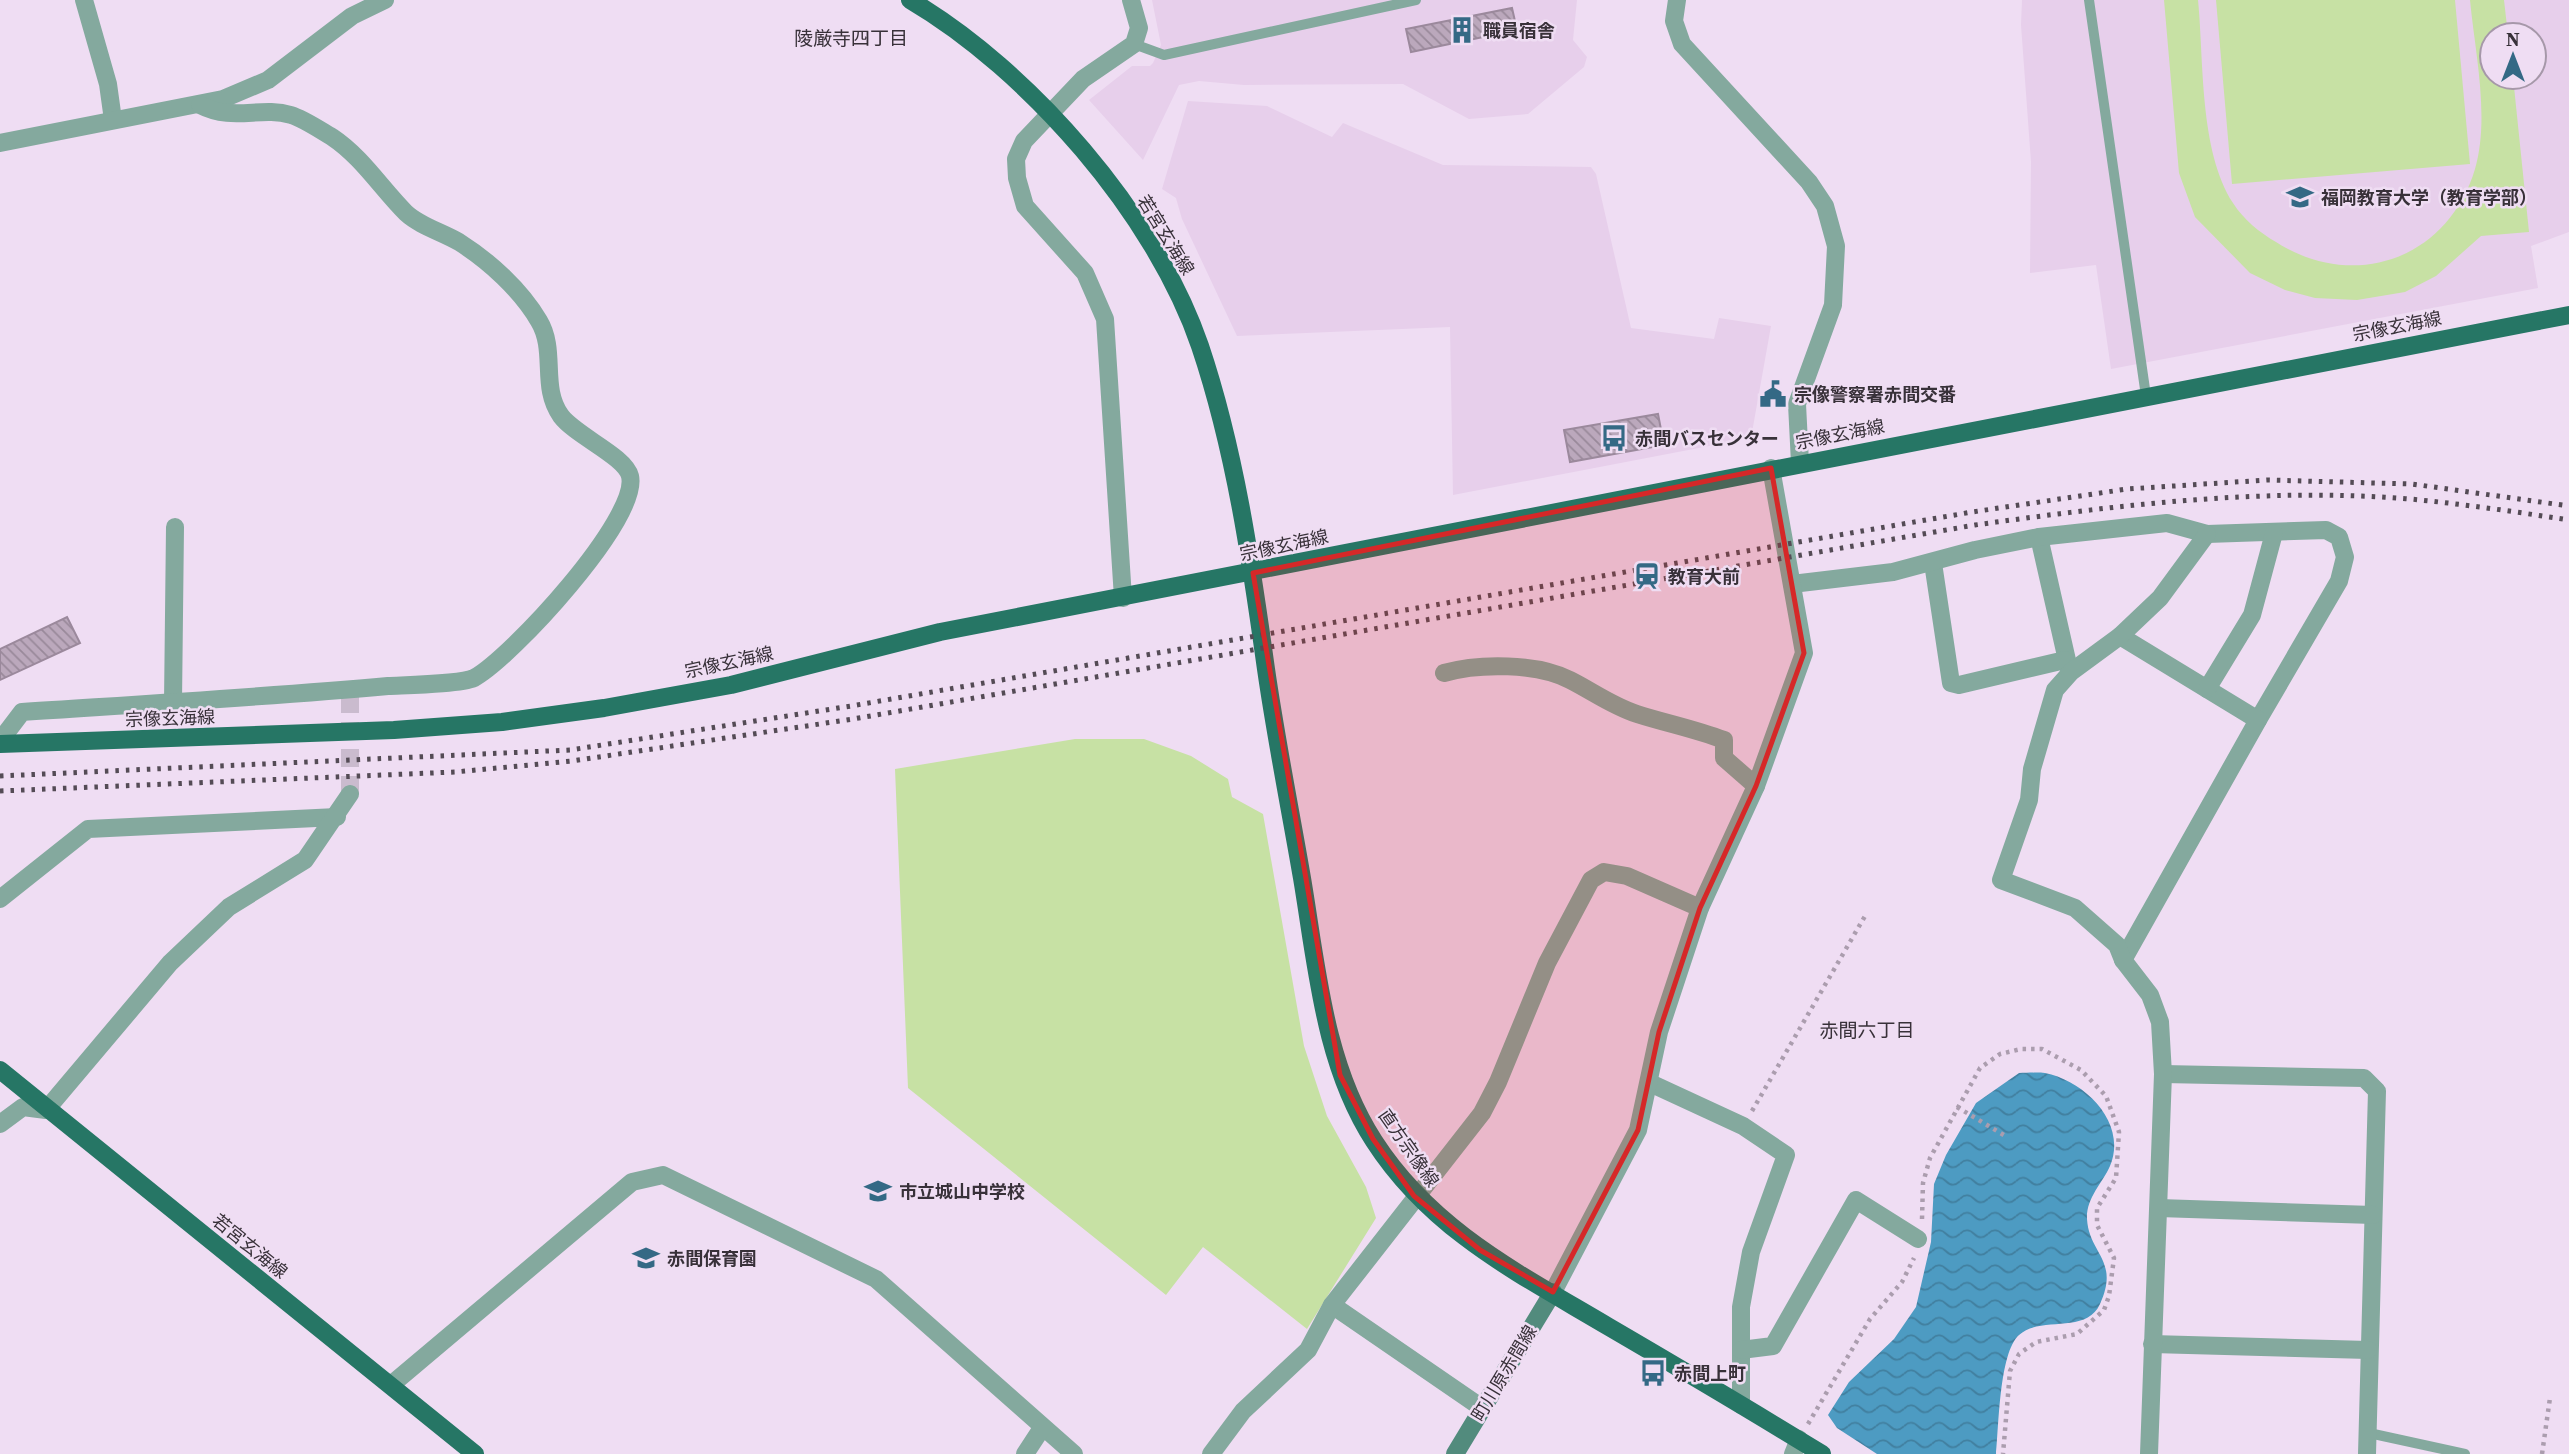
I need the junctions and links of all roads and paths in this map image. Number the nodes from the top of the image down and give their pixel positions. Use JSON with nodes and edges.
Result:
{"nodes":[{"id":1,"x":84,"y":0,"type":"edge"},
{"id":2,"x":385,"y":0,"type":"edge"},
{"id":3,"x":910,"y":0,"type":"edge"},
{"id":4,"x":1131,"y":0,"type":"edge"},
{"id":5,"x":1416,"y":0,"type":"edge"},
{"id":6,"x":1677,"y":0,"type":"edge"},
{"id":7,"x":2089,"y":0,"type":"edge"},
{"id":8,"x":1134,"y":44,"type":"junction"},
{"id":9,"x":200,"y":105,"type":"junction"},
{"id":10,"x":113,"y":120,"type":"junction"},
{"id":11,"x":0,"y":143,"type":"edge"},
{"id":12,"x":2569,"y":315,"type":"edge"},
{"id":13,"x":2146,"y":396,"type":"junction"},
{"id":14,"x":1800,"y":463,"type":"junction"},
{"id":15,"x":1771,"y":468,"type":"junction"},
{"id":16,"x":175,"y":527,"type":"dead end"},
{"id":17,"x":2274,"y":533,"type":"junction"},
{"id":18,"x":2207,"y":534,"type":"junction"},
{"id":19,"x":2039,"y":537,"type":"junction"},
{"id":20,"x":1933,"y":563,"type":"junction"},
{"id":21,"x":1253,"y":573,"type":"junction"},
{"id":22,"x":1791,"y":579,"type":"junction"},
{"id":23,"x":1123,"y":598,"type":"junction"},
{"id":24,"x":2120,"y":636,"type":"junction"},
{"id":25,"x":2068,"y":666,"type":"junction"},
{"id":26,"x":1444,"y":673,"type":"dead end"},
{"id":27,"x":2207,"y":689,"type":"junction"},
{"id":28,"x":173,"y":702,"type":"junction"},
{"id":29,"x":2258,"y":720,"type":"junction"},
{"id":30,"x":0,"y":743,"type":"edge"},
{"id":31,"x":1756,"y":786,"type":"junction"},
{"id":32,"x":350,"y":794,"type":"tunnel mouth"},
{"id":33,"x":337,"y":817,"type":"junction"},
{"id":34,"x":0,"y":899,"type":"edge"},
{"id":35,"x":1700,"y":908,"type":"junction"},
{"id":36,"x":1865,"y":916,"type":"dead end"},
{"id":37,"x":2123,"y":960,"type":"junction"},
{"id":38,"x":0,"y":1070,"type":"edge"},
{"id":39,"x":2163,"y":1074,"type":"junction"},
{"id":40,"x":1650,"y":1083,"type":"junction"},
{"id":41,"x":1957,"y":1107,"type":"junction"},
{"id":42,"x":46,"y":1110,"type":"junction"},
{"id":43,"x":0,"y":1124,"type":"edge"},
{"id":44,"x":1742,"y":1126,"type":"junction"},
{"id":45,"x":2007,"y":1137,"type":"dead end"},
{"id":46,"x":1414,"y":1196,"type":"junction"},
{"id":47,"x":2159,"y":1208,"type":"junction"},
{"id":48,"x":2373,"y":1215,"type":"junction"},
{"id":49,"x":1918,"y":1239,"type":"junction"},
{"id":50,"x":1553,"y":1293,"type":"junction"},
{"id":51,"x":1332,"y":1305,"type":"junction"},
{"id":52,"x":2152,"y":1344,"type":"junction"},
{"id":53,"x":1741,"y":1349,"type":"junction"},
{"id":54,"x":2368,"y":1350,"type":"junction"},
{"id":55,"x":391,"y":1385,"type":"junction"},
{"id":56,"x":2550,"y":1398,"type":"dead end"},
{"id":57,"x":1741,"y":1405,"type":"junction"},
{"id":58,"x":1482,"y":1409,"type":"junction"},
{"id":59,"x":1042,"y":1428,"type":"junction"},
{"id":60,"x":2369,"y":1433,"type":"junction"},
{"id":61,"x":1796,"y":1447,"type":"edge"},
{"id":62,"x":475,"y":1454,"type":"edge"},
{"id":63,"x":1025,"y":1454,"type":"edge"},
{"id":64,"x":1074,"y":1454,"type":"edge"},
{"id":65,"x":1211,"y":1454,"type":"edge"},
{"id":66,"x":1455,"y":1454,"type":"edge"},
{"id":67,"x":1822,"y":1454,"type":"edge"},
{"id":68,"x":2003,"y":1454,"type":"edge"},
{"id":69,"x":2149,"y":1454,"type":"edge"},
{"id":70,"x":2367,"y":1454,"type":"edge"},
{"id":71,"x":2465,"y":1454,"type":"edge"},
{"id":72,"x":2542,"y":1454,"type":"edge"}],
"edges":[{"from":1,"to":10,"type":"street"},
{"from":2,"to":9,"type":"street"},
{"from":3,"to":21,"type":"main road","name":"若宮玄海線"},
{"from":4,"to":8,"type":"street"},
{"from":5,"to":8,"type":"lane"},
{"from":6,"to":14,"type":"street"},
{"from":7,"to":13,"type":"lane"},
{"from":8,"to":23,"type":"street"},
{"from":9,"to":10,"type":"street"},
{"from":9,"to":28,"type":"street"},
{"from":10,"to":11,"type":"street"},
{"from":12,"to":13,"type":"main road","name":"宗像玄海線"},
{"from":13,"to":14,"type":"main road","name":"宗像玄海線"},
{"from":14,"to":15,"type":"main road","name":"宗像玄海線"},
{"from":15,"to":21,"type":"main road","name":"宗像玄海線"},
{"from":15,"to":22,"type":"street"},
{"from":16,"to":28,"type":"street"},
{"from":17,"to":18,"type":"street"},
{"from":17,"to":27,"type":"street"},
{"from":17,"to":29,"type":"street"},
{"from":18,"to":19,"type":"street"},
{"from":18,"to":24,"type":"street"},
{"from":19,"to":20,"type":"street"},
{"from":19,"to":25,"type":"street"},
{"from":20,"to":22,"type":"street"},
{"from":20,"to":25,"type":"street"},
{"from":21,"to":23,"type":"main road","name":"宗像玄海線"},
{"from":21,"to":46,"type":"main road","name":"直方宗像線"},
{"from":22,"to":31,"type":"street"},
{"from":23,"to":30,"type":"main road","name":"宗像玄海線"},
{"from":24,"to":25,"type":"street"},
{"from":24,"to":27,"type":"street"},
{"from":25,"to":37,"type":"street"},
{"from":26,"to":31,"type":"street"},
{"from":27,"to":29,"type":"street"},
{"from":28,"to":30,"type":"street"},
{"from":29,"to":37,"type":"street"},
{"from":31,"to":35,"type":"street"},
{"from":32,"to":33,"type":"street"},
{"from":33,"to":34,"type":"street"},
{"from":33,"to":42,"type":"street"},
{"from":35,"to":40,"type":"street"},
{"from":35,"to":46,"type":"street"},
{"from":36,"to":44,"type":"path"},
{"from":37,"to":39,"type":"street"},
{"from":38,"to":42,"type":"main road","name":"若宮玄海線"},
{"from":39,"to":47,"type":"street"},
{"from":39,"to":48,"type":"street"},
{"from":40,"to":44,"type":"street"},
{"from":40,"to":50,"type":"street"},
{"from":41,"to":45,"type":"path"},
{"from":41,"to":49,"type":"path"},
{"from":41,"to":68,"type":"path"},
{"from":42,"to":43,"type":"street"},
{"from":42,"to":55,"type":"main road","name":"若宮玄海線"},
{"from":44,"to":53,"type":"street"},
{"from":46,"to":50,"type":"main road","name":"直方宗像線"},
{"from":46,"to":51,"type":"street"},
{"from":47,"to":48,"type":"street"},
{"from":47,"to":52,"type":"street"},
{"from":48,"to":54,"type":"street"},
{"from":49,"to":53,"type":"street"},
{"from":49,"to":61,"type":"path"},
{"from":50,"to":57,"type":"main road","name":"直方宗像線"},
{"from":50,"to":58,"type":"main road","name":"町川原赤間線"},
{"from":51,"to":58,"type":"street"},
{"from":51,"to":65,"type":"street"},
{"from":52,"to":54,"type":"street"},
{"from":52,"to":69,"type":"street"},
{"from":53,"to":57,"type":"street"},
{"from":54,"to":60,"type":"street"},
{"from":55,"to":59,"type":"street"},
{"from":55,"to":62,"type":"main road","name":"若宮玄海線"},
{"from":56,"to":72,"type":"path"},
{"from":57,"to":61,"type":"main road","name":"直方宗像線"},
{"from":58,"to":66,"type":"main road","name":"町川原赤間線"},
{"from":59,"to":63,"type":"street"},
{"from":59,"to":64,"type":"street"},
{"from":60,"to":70,"type":"street"},
{"from":60,"to":71,"type":"lane"},
{"from":61,"to":67,"type":"main road","name":"直方宗像線"}]}
